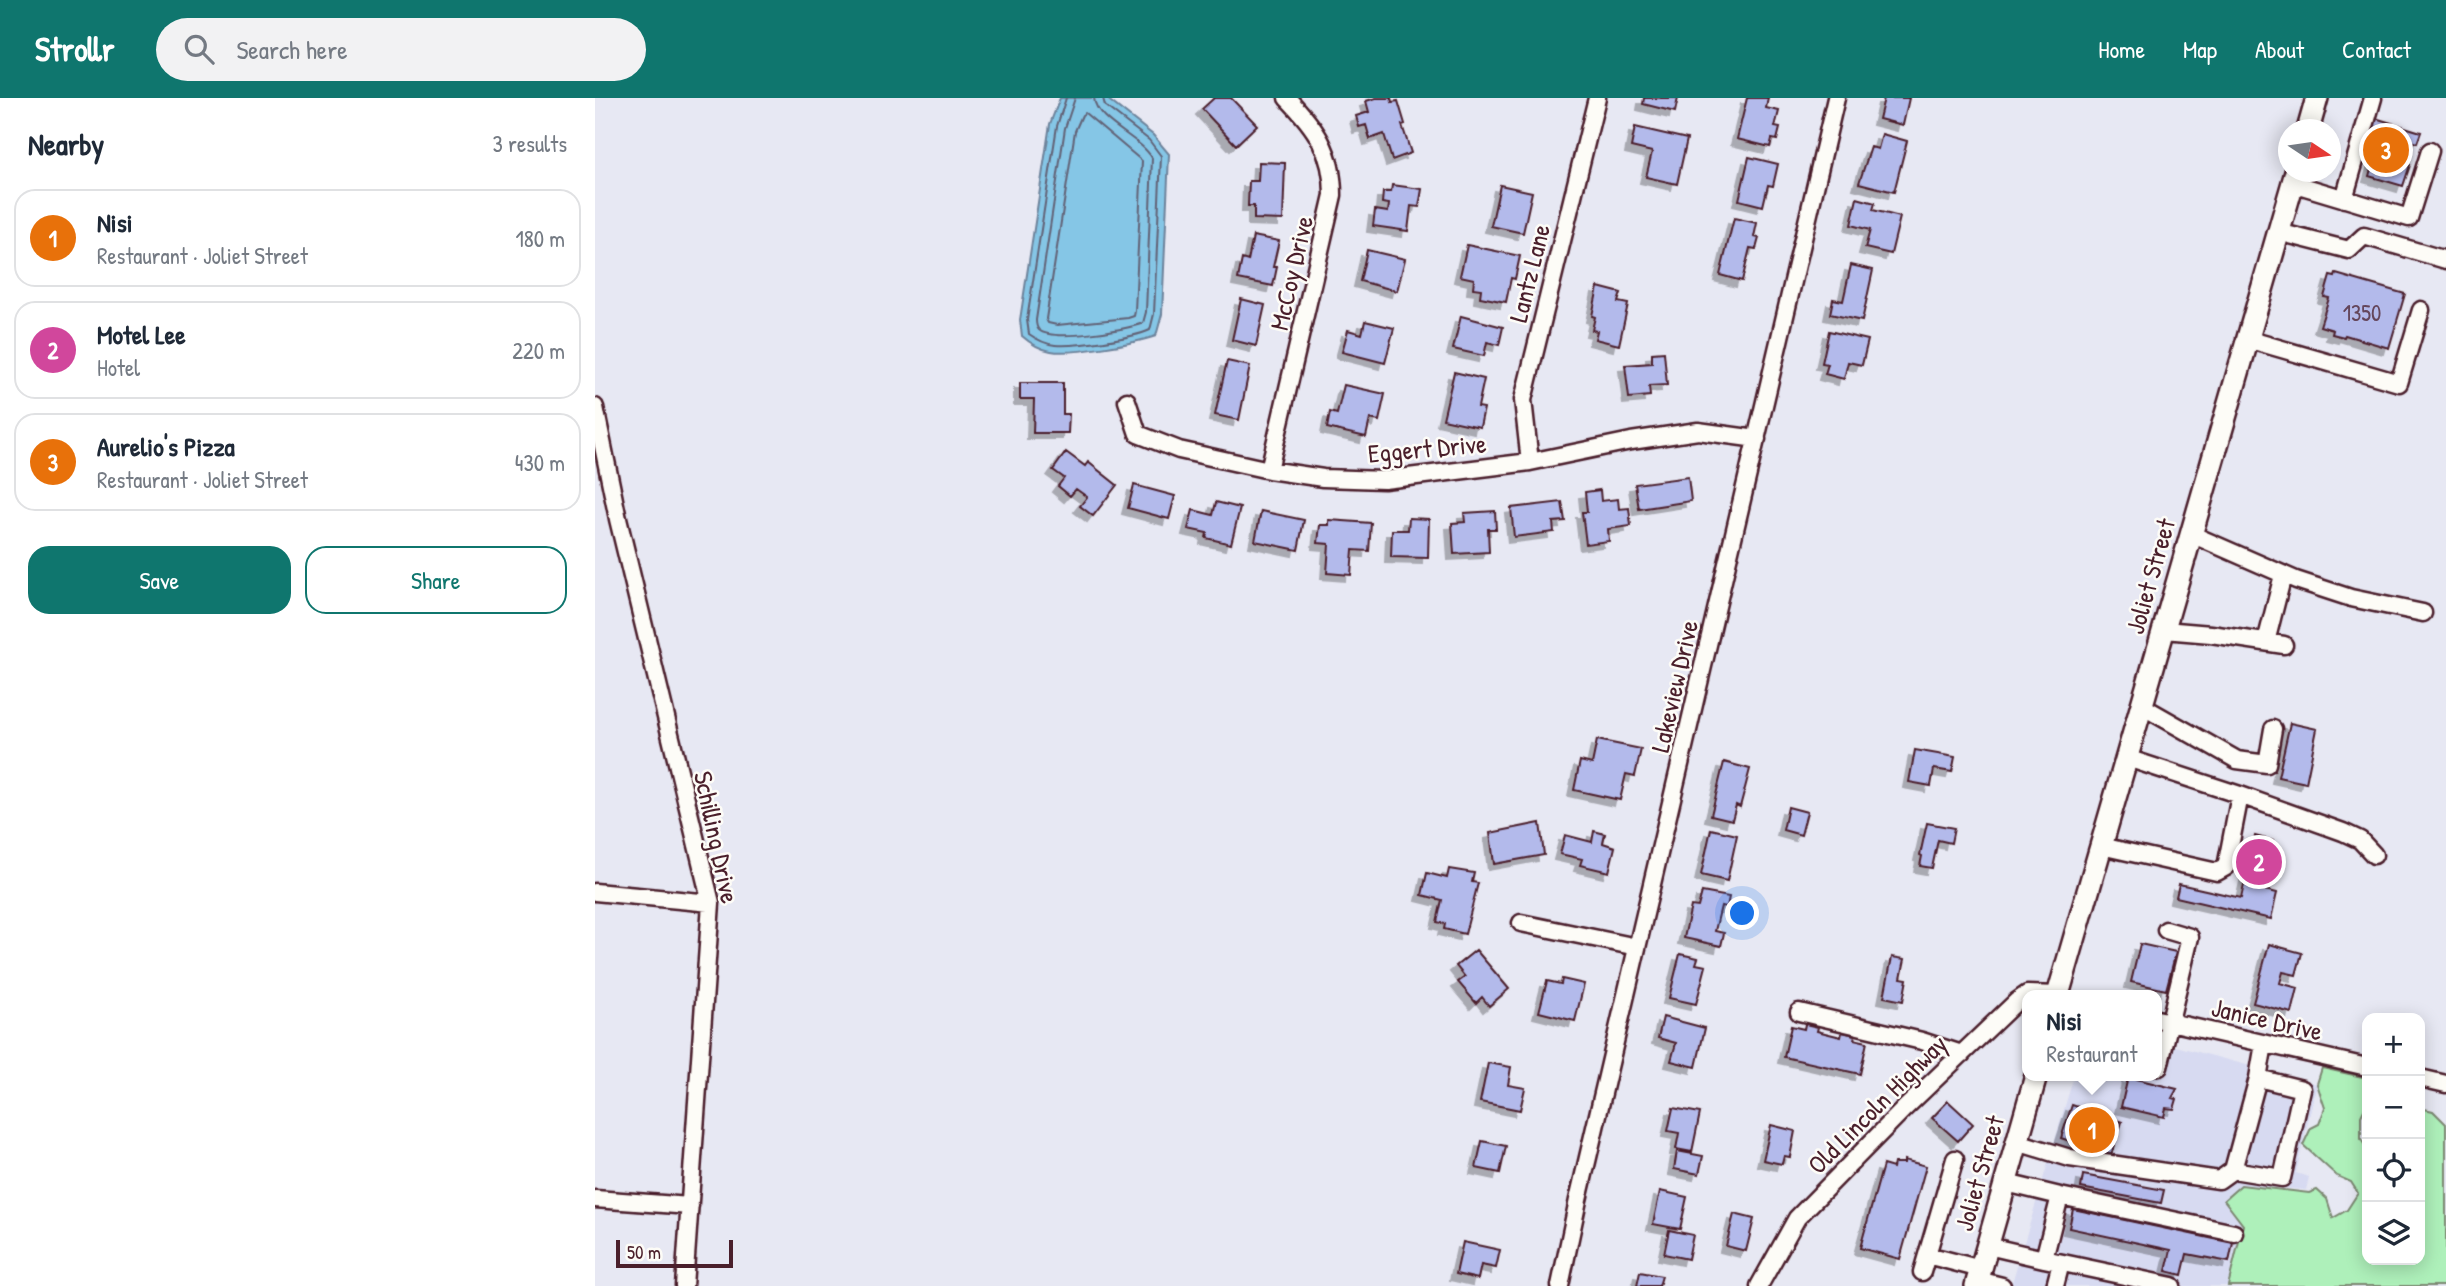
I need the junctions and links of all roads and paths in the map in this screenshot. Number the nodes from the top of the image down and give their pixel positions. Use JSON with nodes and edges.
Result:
{"nodes":[{"id":1,"x":1287,"y":98,"type":"edge"},
{"id":2,"x":1597,"y":98,"type":"edge"},
{"id":3,"x":1836,"y":98,"type":"edge"},
{"id":4,"x":2317,"y":98,"type":"edge"},
{"id":5,"x":2374,"y":98,"type":"edge"},
{"id":6,"x":2311,"y":119,"type":"edge"},
{"id":7,"x":2430,"y":151,"type":"dead end"},
{"id":8,"x":2293,"y":182,"type":"edge"},
{"id":9,"x":2305,"y":182,"type":"edge"},
{"id":10,"x":2344,"y":199,"type":"junction"},
{"id":11,"x":2278,"y":232,"type":"junction"},
{"id":12,"x":2446,"y":260,"type":"edge"},
{"id":13,"x":2421,"y":310,"type":"dead end"},
{"id":14,"x":2247,"y":339,"type":"junction"},
{"id":15,"x":1127,"y":401,"type":"dead end"},
{"id":16,"x":595,"y":407,"type":"edge"},
{"id":17,"x":1757,"y":439,"type":"junction"},
{"id":18,"x":1529,"y":462,"type":"junction"},
{"id":19,"x":1269,"y":470,"type":"junction"},
{"id":20,"x":2191,"y":534,"type":"junction"},
{"id":21,"x":2283,"y":575,"type":"junction"},
{"id":22,"x":2423,"y":613,"type":"dead end"},
{"id":23,"x":2164,"y":630,"type":"junction"},
{"id":24,"x":2266,"y":642,"type":"junction"},
{"id":25,"x":2284,"y":645,"type":"dead end"},
{"id":26,"x":2142,"y":706,"type":"junction"},
{"id":27,"x":2273,"y":729,"type":"dead end"},
{"id":28,"x":2127,"y":758,"type":"junction"},
{"id":29,"x":2240,"y":795,"type":"junction"},
{"id":30,"x":2101,"y":846,"type":"junction"},
{"id":31,"x":2374,"y":855,"type":"dead end"},
{"id":32,"x":595,"y":892,"type":"edge"},
{"id":33,"x":711,"y":903,"type":"junction"},
{"id":34,"x":1521,"y":923,"type":"dead end"},
{"id":35,"x":2166,"y":930,"type":"dead end"},
{"id":36,"x":1637,"y":947,"type":"junction"},
{"id":37,"x":2060,"y":990,"type":"edge"},
{"id":38,"x":2022,"y":999,"type":"edge"},
{"id":39,"x":1799,"y":1012,"type":"dead end"},
{"id":40,"x":2163,"y":1020,"type":"edge"},
{"id":41,"x":2264,"y":1044,"type":"junction"},
{"id":42,"x":1962,"y":1054,"type":"junction"},
{"id":43,"x":2362,"y":1066,"type":"edge"},
{"id":44,"x":2258,"y":1078,"type":"junction"},
{"id":45,"x":2425,"y":1079,"type":"edge"},
{"id":46,"x":2035,"y":1081,"type":"edge"},
{"id":47,"x":2446,"y":1084,"type":"edge"},
{"id":48,"x":2017,"y":1142,"type":"junction"},
{"id":49,"x":1955,"y":1159,"type":"dead end"},
{"id":50,"x":2233,"y":1170,"type":"junction"},
{"id":51,"x":2005,"y":1183,"type":"junction"},
{"id":52,"x":2060,"y":1196,"type":"junction"},
{"id":53,"x":595,"y":1199,"type":"edge"},
{"id":54,"x":690,"y":1206,"type":"junction"},
{"id":55,"x":2234,"y":1233,"type":"dead end"},
{"id":56,"x":1988,"y":1246,"type":"junction"},
{"id":57,"x":1927,"y":1255,"type":"junction"},
{"id":58,"x":2045,"y":1259,"type":"junction"},
{"id":59,"x":2061,"y":1263,"type":"junction"},
{"id":60,"x":1922,"y":1272,"type":"dead end"},
{"id":61,"x":1979,"y":1278,"type":"edge"},
{"id":62,"x":684,"y":1286,"type":"edge"},
{"id":63,"x":1560,"y":1286,"type":"edge"},
{"id":64,"x":1759,"y":1286,"type":"edge"},
{"id":65,"x":2002,"y":1286,"type":"edge"},
{"id":66,"x":2055,"y":1286,"type":"edge"},
{"id":67,"x":2172,"y":1286,"type":"edge"}],
"edges":[{"from":1,"to":19,"type":"street","name":"McCoy Drive"},
{"from":2,"to":18,"type":"street","name":"Lantz Lane"},
{"from":3,"to":17,"type":"street","name":"Lakeview Drive"},
{"from":4,"to":6,"type":"main road"},
{"from":5,"to":10,"type":"street"},
{"from":7,"to":10,"type":"street"},
{"from":8,"to":11,"type":"main road","name":"Joliet Street"},
{"from":9,"to":10,"type":"street"},
{"from":11,"to":12,"type":"street"},
{"from":11,"to":14,"type":"main road","name":"Joliet Street"},
{"from":13,"to":14,"type":"street"},
{"from":14,"to":20,"type":"main road","name":"Joliet Street"},
{"from":15,"to":19,"type":"street","name":"Eggert Drive"},
{"from":16,"to":33,"type":"street","name":"Schilling Drive"},
{"from":17,"to":18,"type":"street","name":"Eggert Drive"},
{"from":17,"to":36,"type":"street","name":"Lakeview Drive"},
{"from":18,"to":19,"type":"street","name":"Eggert Drive"},
{"from":20,"to":21,"type":"street"},
{"from":20,"to":23,"type":"main road","name":"Joliet Street"},
{"from":21,"to":22,"type":"street"},
{"from":21,"to":24,"type":"street"},
{"from":23,"to":24,"type":"street"},
{"from":23,"to":26,"type":"main road","name":"Joliet Street"},
{"from":24,"to":25,"type":"street"},
{"from":26,"to":27,"type":"street"},
{"from":26,"to":28,"type":"main road","name":"Joliet Street"},
{"from":28,"to":29,"type":"street"},
{"from":28,"to":30,"type":"main road","name":"Joliet Street"},
{"from":29,"to":30,"type":"street"},
{"from":29,"to":31,"type":"street"},
{"from":30,"to":37,"type":"main road","name":"Joliet Street"},
{"from":32,"to":33,"type":"street"},
{"from":33,"to":54,"type":"street","name":"Schilling Drive"},
{"from":34,"to":36,"type":"street"},
{"from":35,"to":40,"type":"street"},
{"from":36,"to":63,"type":"street","name":"Lakeview Drive"},
{"from":38,"to":42,"type":"street","name":"Old Lincoln Highway"},
{"from":39,"to":42,"type":"street"},
{"from":40,"to":41,"type":"street","name":"Janice Drive"},
{"from":41,"to":43,"type":"street","name":"Janice Drive"},
{"from":41,"to":44,"type":"street"},
{"from":42,"to":64,"type":"street","name":"Old Lincoln Highway"},
{"from":44,"to":50,"type":"street"},
{"from":44,"to":50,"type":"street"},
{"from":45,"to":47,"type":"street"},
{"from":46,"to":48,"type":"main road","name":"Joliet Street"},
{"from":48,"to":50,"type":"street"},
{"from":48,"to":51,"type":"main road","name":"Joliet Street"},
{"from":49,"to":57,"type":"street"},
{"from":51,"to":52,"type":"street"},
{"from":51,"to":56,"type":"main road","name":"Joliet Street"},
{"from":52,"to":55,"type":"street"},
{"from":52,"to":58,"type":"street"},
{"from":53,"to":54,"type":"street"},
{"from":54,"to":62,"type":"street","name":"Schilling Drive"},
{"from":56,"to":58,"type":"street"},
{"from":56,"to":61,"type":"main road","name":"Joliet Street"},
{"from":57,"to":60,"type":"street"},
{"from":57,"to":61,"type":"street"},
{"from":58,"to":59,"type":"street"},
{"from":59,"to":66,"type":"street"},
{"from":59,"to":67,"type":"street"},
{"from":61,"to":65,"type":"street"}]}
